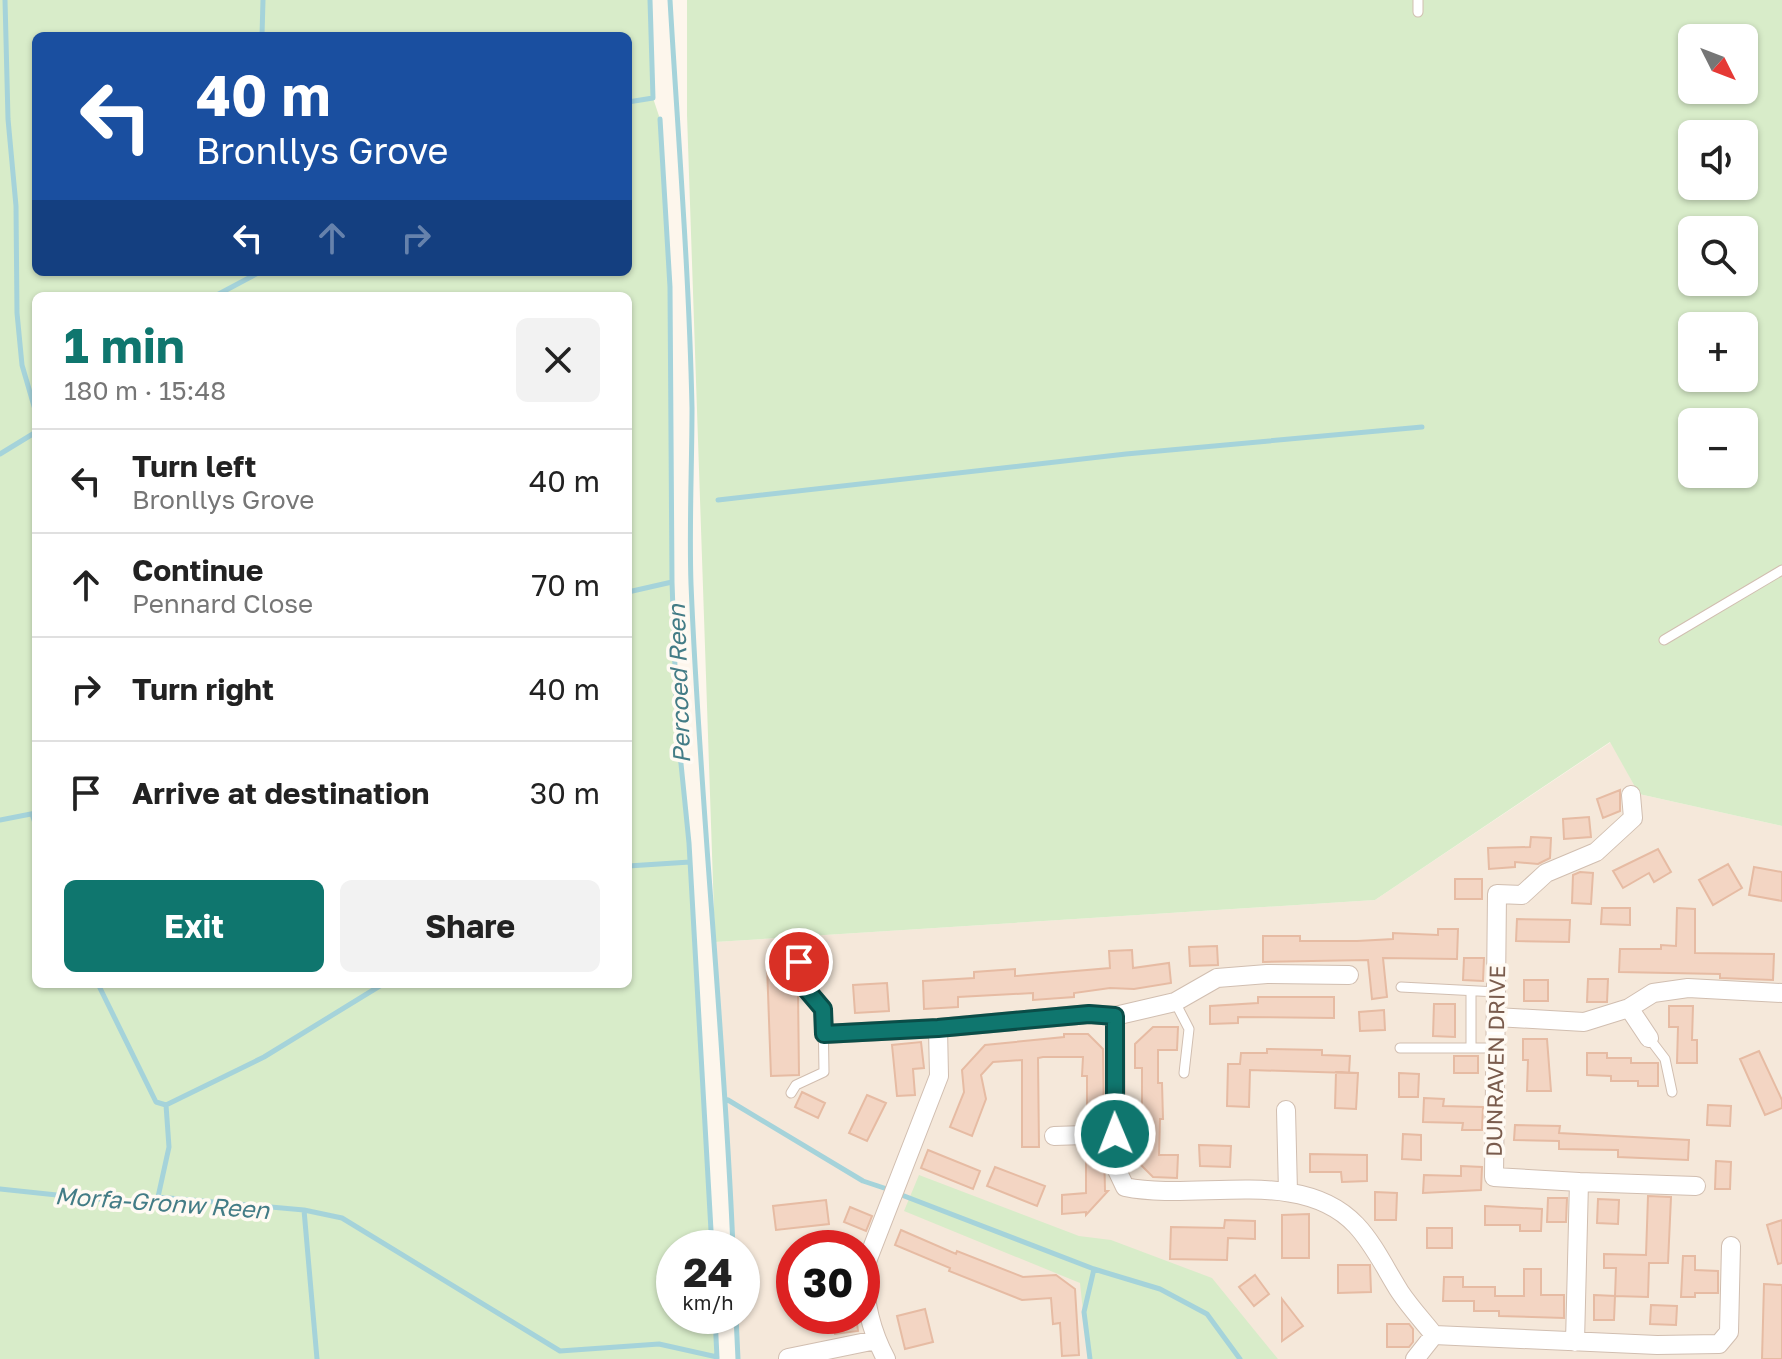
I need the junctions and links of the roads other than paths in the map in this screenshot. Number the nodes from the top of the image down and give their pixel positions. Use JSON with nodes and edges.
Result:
{"nodes":[{"id":1,"x":1418,"y":0,"type":"edge"},
{"id":2,"x":1418,"y":12,"type":"dead end"},
{"id":3,"x":1782,"y":570,"type":"edge"},
{"id":4,"x":1664,"y":640,"type":"dead end"},
{"id":5,"x":1631,"y":795,"type":"dead end"},
{"id":6,"x":799,"y":962,"type":"dead end"},
{"id":7,"x":1349,"y":975,"type":"dead end"},
{"id":8,"x":1401,"y":987,"type":"dead end"},
{"id":9,"x":1471,"y":992,"type":"junction"},
{"id":10,"x":1497,"y":992,"type":"junction"},
{"id":11,"x":1782,"y":993,"type":"edge"},
{"id":12,"x":1175,"y":1002,"type":"junction"},
{"id":13,"x":1629,"y":1008,"type":"junction"},
{"id":14,"x":1115,"y":1016,"type":"junction"},
{"id":15,"x":1496,"y":1017,"type":"junction"},
{"id":16,"x":938,"y":1028,"type":"junction"},
{"id":17,"x":824,"y":1034,"type":"junction"},
{"id":18,"x":1649,"y":1038,"type":"joint"},
{"id":19,"x":1400,"y":1048,"type":"dead end"},
{"id":20,"x":1471,"y":1048,"type":"junction"},
{"id":21,"x":1495,"y":1048,"type":"junction"},
{"id":22,"x":1184,"y":1073,"type":"dead end"},
{"id":23,"x":1672,"y":1092,"type":"dead end"},
{"id":24,"x":791,"y":1093,"type":"dead end"},
{"id":25,"x":1286,"y":1110,"type":"dead end"},
{"id":26,"x":1115,"y":1134,"type":"junction"},
{"id":27,"x":1054,"y":1136,"type":"dead end"},
{"id":28,"x":1579,"y":1182,"type":"junction"},
{"id":29,"x":1696,"y":1186,"type":"dead end"},
{"id":30,"x":1288,"y":1192,"type":"junction"},
{"id":31,"x":1731,"y":1246,"type":"dead end"},
{"id":32,"x":1434,"y":1335,"type":"junction"},
{"id":33,"x":876,"y":1340,"type":"junction"},
{"id":34,"x":1575,"y":1342,"type":"junction"},
{"id":35,"x":1657,"y":1352,"type":"edge"},
{"id":36,"x":788,"y":1358,"type":"edge"},
{"id":37,"x":886,"y":1359,"type":"edge"},
{"id":38,"x":1415,"y":1359,"type":"edge"}],
"edges":[{"from":1,"to":2,"type":"lane"},
{"from":3,"to":4,"type":"lane"},
{"from":5,"to":10,"type":"street","name":"DUNRAVEN DRIVE"},
{"from":6,"to":17,"type":"lane"},
{"from":7,"to":12,"type":"street"},
{"from":8,"to":9,"type":"lane"},
{"from":9,"to":10,"type":"lane"},
{"from":9,"to":20,"type":"lane"},
{"from":10,"to":15,"type":"street","name":"DUNRAVEN DRIVE"},
{"from":11,"to":13,"type":"street"},
{"from":12,"to":14,"type":"street"},
{"from":12,"to":22,"type":"lane"},
{"from":13,"to":15,"type":"street"},
{"from":13,"to":18,"type":"street"},
{"from":14,"to":16,"type":"street"},
{"from":14,"to":26,"type":"street"},
{"from":15,"to":21,"type":"street","name":"DUNRAVEN DRIVE"},
{"from":16,"to":17,"type":"street"},
{"from":16,"to":33,"type":"street"},
{"from":17,"to":24,"type":"lane"},
{"from":18,"to":23,"type":"lane"},
{"from":19,"to":20,"type":"lane"},
{"from":20,"to":21,"type":"lane"},
{"from":21,"to":28,"type":"street","name":"DUNRAVEN DRIVE"},
{"from":25,"to":30,"type":"street"},
{"from":26,"to":27,"type":"street"},
{"from":26,"to":30,"type":"street"},
{"from":28,"to":29,"type":"street"},
{"from":28,"to":34,"type":"street"},
{"from":30,"to":32,"type":"street"},
{"from":31,"to":35,"type":"street"},
{"from":32,"to":34,"type":"street"},
{"from":32,"to":38,"type":"street"},
{"from":33,"to":36,"type":"street"},
{"from":33,"to":37,"type":"street"},
{"from":34,"to":35,"type":"street"}]}
